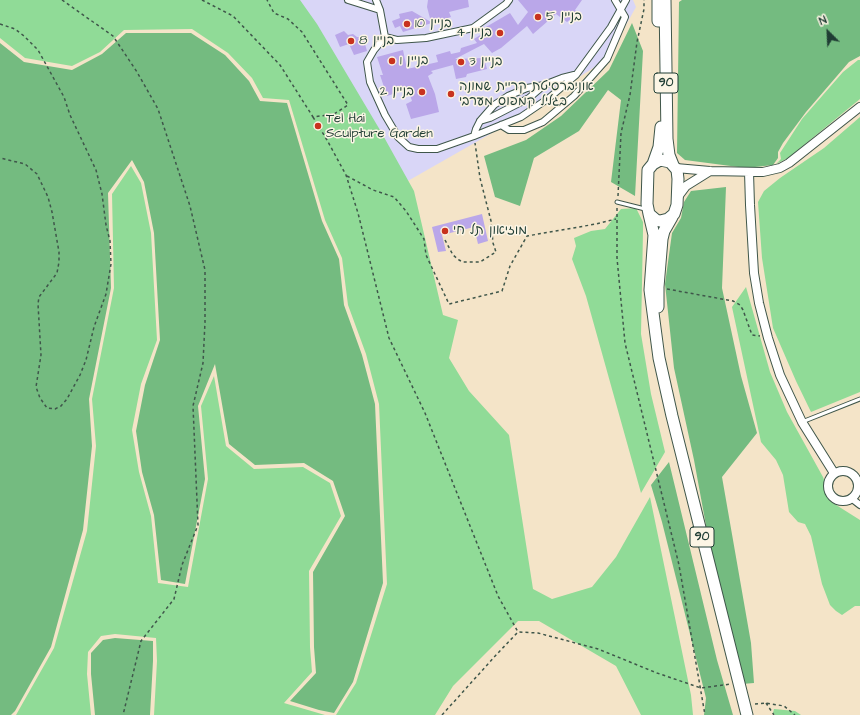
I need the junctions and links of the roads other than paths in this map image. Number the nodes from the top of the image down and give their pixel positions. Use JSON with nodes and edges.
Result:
{"nodes":[{"id":1,"x":348,"y":0,"type":"edge"},
{"id":2,"x":376,"y":0,"type":"edge"},
{"id":3,"x":509,"y":0,"type":"edge"},
{"id":4,"x":615,"y":0,"type":"edge"},
{"id":5,"x":626,"y":0,"type":"edge"},
{"id":6,"x":658,"y":0,"type":"edge"},
{"id":7,"x":665,"y":0,"type":"edge"},
{"id":8,"x":620,"y":9,"type":"junction"},
{"id":9,"x":380,"y":10,"type":"junction"},
{"id":10,"x":385,"y":37,"type":"junction"},
{"id":11,"x":576,"y":75,"type":"junction"},
{"id":12,"x":544,"y":84,"type":"junction"},
{"id":13,"x":860,"y":107,"type":"edge"},
{"id":14,"x":480,"y":121,"type":"junction"},
{"id":15,"x":500,"y":125,"type":"junction"},
{"id":16,"x":474,"y":136,"type":"junction"},
{"id":17,"x":653,"y":164,"type":"junction"},
{"id":18,"x":675,"y":167,"type":"junction"},
{"id":19,"x":710,"y":171,"type":"junction"},
{"id":20,"x":749,"y":172,"type":"junction"},
{"id":21,"x":677,"y":198,"type":"junction"},
{"id":22,"x":617,"y":202,"type":"road end"},
{"id":23,"x":649,"y":212,"type":"junction"},
{"id":24,"x":672,"y":217,"type":"junction"},
{"id":25,"x":659,"y":358,"type":"junction"},
{"id":26,"x":860,"y":399,"type":"edge"},
{"id":27,"x":802,"y":422,"type":"junction"},
{"id":28,"x":834,"y":473,"type":"junction"},
{"id":29,"x":858,"y":479,"type":"edge"},
{"id":30,"x":851,"y":498,"type":"junction"},
{"id":31,"x":860,"y":505,"type":"edge"},
{"id":32,"x":746,"y":710,"type":"edge"}],
"edges":[{"from":1,"to":9,"type":"street"},
{"from":2,"to":9,"type":"street"},
{"from":3,"to":10,"type":"street"},
{"from":4,"to":8,"type":"street"},
{"from":5,"to":8,"type":"street"},
{"from":6,"to":17,"type":"highway","number":"90"},
{"from":7,"to":18,"type":"highway","number":"90"},
{"from":8,"to":11,"type":"street"},
{"from":8,"to":15,"type":"street"},
{"from":9,"to":10,"type":"street"},
{"from":10,"to":16,"type":"street"},
{"from":11,"to":12,"type":"street"},
{"from":11,"to":15,"type":"street"},
{"from":12,"to":14,"type":"street"},
{"from":12,"to":14,"type":"street"},
{"from":13,"to":20,"type":"street"},
{"from":14,"to":16,"type":"street"},
{"from":15,"to":16,"type":"street"},
{"from":17,"to":18,"type":"highway"},
{"from":17,"to":23,"type":"highway","number":"90"},
{"from":18,"to":19,"type":"street"},
{"from":18,"to":21,"type":"highway","number":"90"},
{"from":19,"to":20,"type":"street"},
{"from":19,"to":21,"type":"street"},
{"from":20,"to":27,"type":"street"},
{"from":21,"to":24,"type":"highway","number":"90"},
{"from":22,"to":23,"type":"lane"},
{"from":23,"to":24,"type":"highway"},
{"from":23,"to":25,"type":"highway","number":"90"},
{"from":24,"to":25,"type":"highway","number":"90"},
{"from":25,"to":32,"type":"highway","number":"90"},
{"from":26,"to":27,"type":"lane"},
{"from":27,"to":28,"type":"street"},
{"from":28,"to":29,"type":"street"},
{"from":28,"to":30,"type":"street"},
{"from":29,"to":30,"type":"street"},
{"from":30,"to":31,"type":"street"}]}
